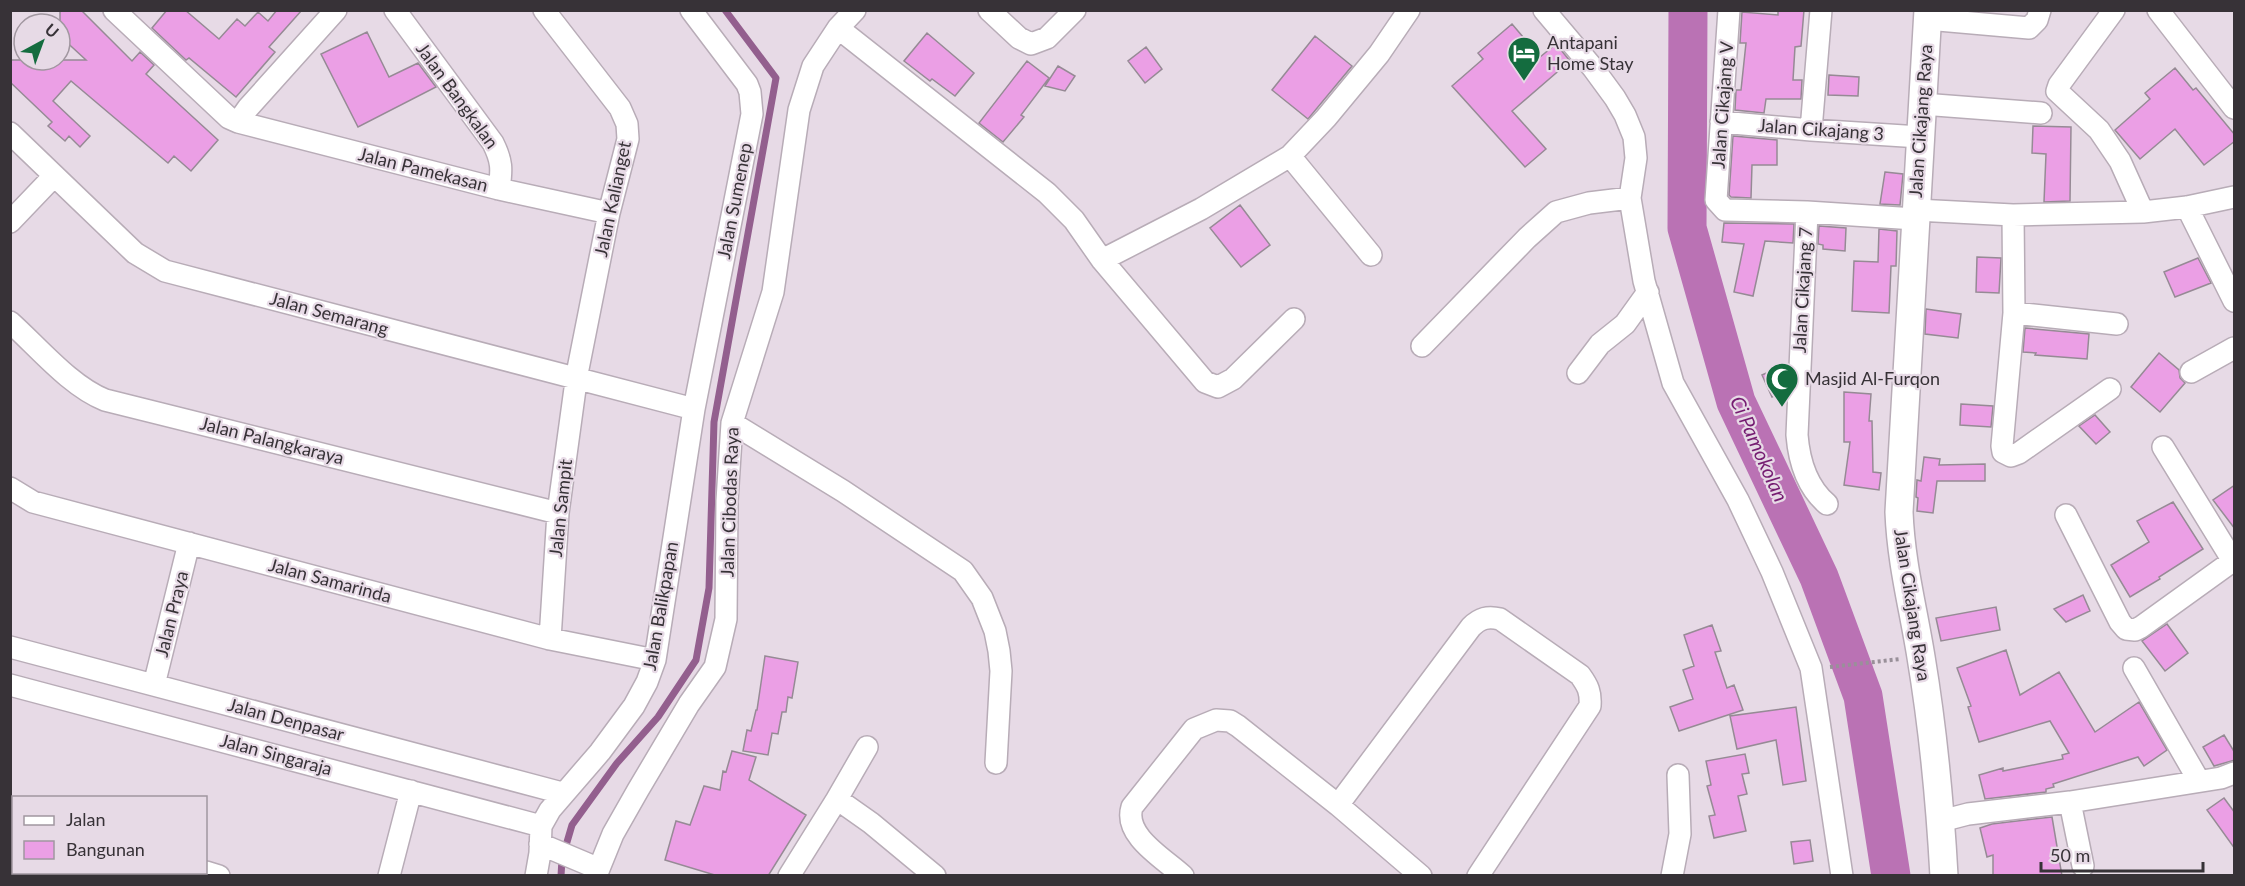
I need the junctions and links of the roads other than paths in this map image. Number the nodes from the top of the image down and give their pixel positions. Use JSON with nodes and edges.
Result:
{"nodes":[{"id":1,"x":336,"y":10,"type":"edge"},
{"id":2,"x":395,"y":10,"type":"edge"},
{"id":3,"x":544,"y":10,"type":"edge"},
{"id":4,"x":691,"y":10,"type":"edge"},
{"id":5,"x":855,"y":10,"type":"edge"},
{"id":6,"x":989,"y":10,"type":"edge"},
{"id":7,"x":1075,"y":10,"type":"edge"},
{"id":8,"x":1409,"y":10,"type":"edge"},
{"id":9,"x":1544,"y":10,"type":"edge"},
{"id":10,"x":1730,"y":10,"type":"edge"},
{"id":11,"x":1821,"y":10,"type":"edge"},
{"id":12,"x":2114,"y":10,"type":"edge"},
{"id":13,"x":2158,"y":10,"type":"edge"},
{"id":14,"x":124,"y":14,"type":"edge"},
{"id":15,"x":1928,"y":15,"type":"edge"},
{"id":16,"x":2037,"y":18,"type":"edge"},
{"id":17,"x":838,"y":28,"type":"junction"},
{"id":18,"x":1922,"y":104,"type":"junction"},
{"id":19,"x":2235,"y":108,"type":"edge"},
{"id":20,"x":2041,"y":113,"type":"dead end"},
{"id":21,"x":238,"y":122,"type":"junction"},
{"id":22,"x":1721,"y":122,"type":"junction"},
{"id":23,"x":1811,"y":130,"type":"junction"},
{"id":24,"x":10,"y":133,"type":"edge"},
{"id":25,"x":1920,"y":137,"type":"junction"},
{"id":26,"x":1290,"y":156,"type":"junction"},
{"id":27,"x":54,"y":176,"type":"junction"},
{"id":28,"x":499,"y":189,"type":"junction"},
{"id":29,"x":2235,"y":197,"type":"edge"},
{"id":30,"x":1630,"y":198,"type":"junction"},
{"id":31,"x":2187,"y":207,"type":"junction"},
{"id":32,"x":1807,"y":212,"type":"junction"},
{"id":33,"x":2143,"y":212,"type":"junction"},
{"id":34,"x":609,"y":213,"type":"junction"},
{"id":35,"x":1915,"y":214,"type":"junction"},
{"id":36,"x":2013,"y":215,"type":"junction"},
{"id":37,"x":10,"y":222,"type":"edge"},
{"id":38,"x":1371,"y":255,"type":"dead end"},
{"id":39,"x":1102,"y":260,"type":"junction"},
{"id":40,"x":1647,"y":292,"type":"junction"},
{"id":41,"x":2235,"y":301,"type":"edge"},
{"id":42,"x":2014,"y":313,"type":"junction"},
{"id":43,"x":1294,"y":319,"type":"dead end"},
{"id":44,"x":10,"y":322,"type":"edge"},
{"id":45,"x":2117,"y":324,"type":"dead end"},
{"id":46,"x":1422,"y":346,"type":"dead end"},
{"id":47,"x":2235,"y":348,"type":"edge"},
{"id":48,"x":2191,"y":372,"type":"dead end"},
{"id":49,"x":1578,"y":373,"type":"dead end"},
{"id":50,"x":577,"y":378,"type":"junction"},
{"id":51,"x":2110,"y":389,"type":"dead end"},
{"id":52,"x":694,"y":409,"type":"junction"},
{"id":53,"x":732,"y":423,"type":"junction"},
{"id":54,"x":2163,"y":447,"type":"dead end"},
{"id":55,"x":10,"y":488,"type":"edge"},
{"id":56,"x":1827,"y":504,"type":"dead end"},
{"id":57,"x":558,"y":513,"type":"junction"},
{"id":58,"x":2066,"y":515,"type":"dead end"},
{"id":59,"x":189,"y":543,"type":"junction"},
{"id":60,"x":2234,"y":560,"type":"edge"},
{"id":61,"x":550,"y":639,"type":"junction"},
{"id":62,"x":10,"y":647,"type":"edge"},
{"id":63,"x":655,"y":660,"type":"junction"},
{"id":64,"x":2134,"y":668,"type":"dead end"},
{"id":65,"x":10,"y":685,"type":"edge"},
{"id":66,"x":154,"y":685,"type":"junction"},
{"id":67,"x":867,"y":747,"type":"dead end"},
{"id":68,"x":996,"y":763,"type":"dead end"},
{"id":69,"x":2235,"y":773,"type":"edge"},
{"id":70,"x":1678,"y":775,"type":"dead end"},
{"id":71,"x":2199,"y":781,"type":"junction"},
{"id":72,"x":411,"y":791,"type":"junction"},
{"id":73,"x":562,"y":793,"type":"junction"},
{"id":74,"x":837,"y":799,"type":"junction"},
{"id":75,"x":2070,"y":802,"type":"junction"},
{"id":76,"x":1338,"y":805,"type":"junction"},
{"id":77,"x":1941,"y":821,"type":"junction"},
{"id":78,"x":552,"y":845,"type":"junction"},
{"id":79,"x":2083,"y":866,"type":"dead end"},
{"id":80,"x":596,"y":872,"type":"edge"},
{"id":81,"x":389,"y":876,"type":"edge"},
{"id":82,"x":536,"y":876,"type":"edge"},
{"id":83,"x":789,"y":876,"type":"edge"},
{"id":84,"x":935,"y":876,"type":"edge"},
{"id":85,"x":1184,"y":876,"type":"edge"},
{"id":86,"x":1421,"y":876,"type":"edge"},
{"id":87,"x":1478,"y":876,"type":"edge"},
{"id":88,"x":1672,"y":876,"type":"edge"},
{"id":89,"x":1842,"y":876,"type":"edge"},
{"id":90,"x":1944,"y":876,"type":"edge"}],
"edges":[{"from":1,"to":21,"type":"street"},
{"from":2,"to":28,"type":"street","name":"Jalan Bangkalan"},
{"from":3,"to":34,"type":"street","name":"Jalan Kalianget"},
{"from":4,"to":52,"type":"street","name":"Jalan Sumenep"},
{"from":5,"to":17,"type":"street","name":"Jalan Cibodas Raya"},
{"from":6,"to":7,"type":"street"},
{"from":8,"to":26,"type":"street"},
{"from":9,"to":30,"type":"street"},
{"from":10,"to":22,"type":"street","name":"Jalan Cikajang V"},
{"from":11,"to":23,"type":"street"},
{"from":12,"to":33,"type":"street"},
{"from":13,"to":19,"type":"street"},
{"from":14,"to":21,"type":"street","name":"Jalan Pamekasan"},
{"from":15,"to":16,"type":"street"},
{"from":15,"to":18,"type":"main road","name":"Jalan Cikajang Raya"},
{"from":17,"to":39,"type":"street"},
{"from":17,"to":53,"type":"street","name":"Jalan Cibodas Raya"},
{"from":18,"to":20,"type":"street"},
{"from":18,"to":25,"type":"main road","name":"Jalan Cikajang Raya"},
{"from":21,"to":28,"type":"street","name":"Jalan Pamekasan"},
{"from":22,"to":23,"type":"street","name":"Jalan Cikajang 3"},
{"from":22,"to":32,"type":"street","name":"Jalan Cikajang V"},
{"from":23,"to":25,"type":"street","name":"Jalan Cikajang 3"},
{"from":24,"to":27,"type":"street","name":"Jalan Semarang"},
{"from":25,"to":35,"type":"main road","name":"Jalan Cikajang Raya"},
{"from":26,"to":38,"type":"street"},
{"from":26,"to":39,"type":"street"},
{"from":27,"to":37,"type":"street"},
{"from":27,"to":50,"type":"street","name":"Jalan Semarang"},
{"from":28,"to":34,"type":"street","name":"Jalan Pamekasan"},
{"from":29,"to":31,"type":"street"},
{"from":30,"to":40,"type":"street"},
{"from":30,"to":46,"type":"street"},
{"from":31,"to":33,"type":"street"},
{"from":31,"to":41,"type":"street"},
{"from":32,"to":35,"type":"street"},
{"from":32,"to":56,"type":"street","name":"Jalan Cikajang 7"},
{"from":33,"to":36,"type":"street"},
{"from":34,"to":50,"type":"street","name":"Jalan Kalianget"},
{"from":35,"to":36,"type":"street"},
{"from":35,"to":77,"type":"main road","name":"Jalan Cikajang Raya"},
{"from":36,"to":42,"type":"street"},
{"from":39,"to":43,"type":"street"},
{"from":40,"to":49,"type":"street"},
{"from":40,"to":89,"type":"street"},
{"from":42,"to":45,"type":"street"},
{"from":42,"to":51,"type":"street"},
{"from":44,"to":57,"type":"street","name":"Jalan Palangkaraya"},
{"from":47,"to":48,"type":"street"},
{"from":50,"to":52,"type":"street","name":"Jalan Semarang"},
{"from":50,"to":57,"type":"street","name":"Jalan Sampit"},
{"from":52,"to":63,"type":"street","name":"Jalan Balikpapan"},
{"from":53,"to":68,"type":"street"},
{"from":53,"to":80,"type":"street","name":"Jalan Cibodas Raya"},
{"from":54,"to":60,"type":"street"},
{"from":55,"to":59,"type":"street","name":"Jalan Samarinda"},
{"from":57,"to":61,"type":"street","name":"Jalan Sampit"},
{"from":58,"to":60,"type":"street"},
{"from":59,"to":61,"type":"street","name":"Jalan Samarinda"},
{"from":59,"to":66,"type":"street","name":"Jalan Praya"},
{"from":61,"to":63,"type":"street","name":"Jalan Samarinda"},
{"from":62,"to":66,"type":"street","name":"Jalan Denpasar"},
{"from":63,"to":73,"type":"street","name":"Jalan Balikpapan"},
{"from":64,"to":71,"type":"street"},
{"from":65,"to":72,"type":"street","name":"Jalan Singaraja"},
{"from":66,"to":73,"type":"street","name":"Jalan Denpasar"},
{"from":67,"to":74,"type":"street"},
{"from":69,"to":71,"type":"street"},
{"from":70,"to":88,"type":"street"},
{"from":71,"to":75,"type":"street"},
{"from":72,"to":78,"type":"street","name":"Jalan Singaraja"},
{"from":72,"to":81,"type":"street"},
{"from":73,"to":78,"type":"street","name":"Jalan Balikpapan"},
{"from":74,"to":83,"type":"street"},
{"from":74,"to":84,"type":"street"},
{"from":75,"to":77,"type":"street"},
{"from":75,"to":79,"type":"street"},
{"from":76,"to":85,"type":"street"},
{"from":76,"to":86,"type":"street"},
{"from":76,"to":87,"type":"street"},
{"from":77,"to":90,"type":"main road","name":"Jalan Cikajang Raya"},
{"from":78,"to":80,"type":"street","name":"Jalan Singaraja"},
{"from":78,"to":82,"type":"street","name":"Jalan Balikpapan"}]}
